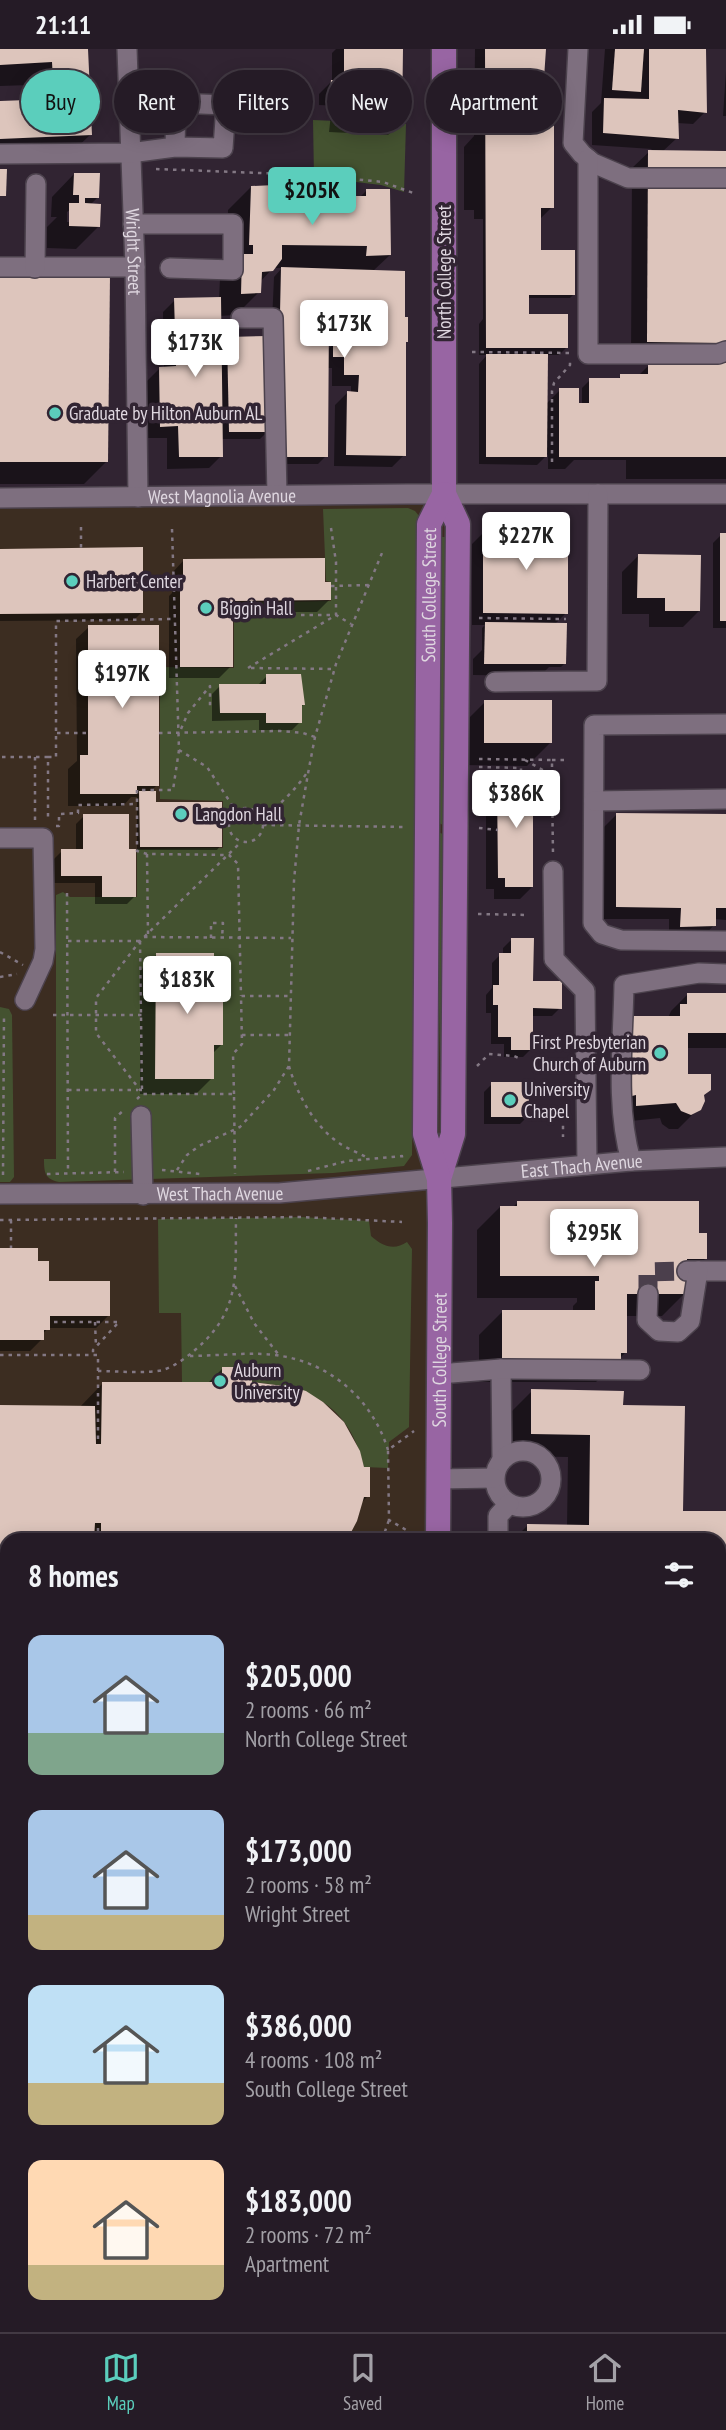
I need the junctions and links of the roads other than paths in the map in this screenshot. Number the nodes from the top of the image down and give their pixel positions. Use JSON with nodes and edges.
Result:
{"nodes":[{"id":1,"x":127,"y":49,"type":"edge"},
{"id":2,"x":444,"y":49,"type":"edge"},
{"id":3,"x":578,"y":49,"type":"edge"},
{"id":4,"x":175,"y":147,"type":"dead end"},
{"id":5,"x":130,"y":153,"type":"junction"},
{"id":6,"x":0,"y":154,"type":"edge"},
{"id":7,"x":588,"y":159,"type":"junction"},
{"id":8,"x":726,"y":178,"type":"edge"},
{"id":9,"x":36,"y":184,"type":"dead end"},
{"id":10,"x":133,"y":224,"type":"junction"},
{"id":11,"x":0,"y":267,"type":"edge"},
{"id":12,"x":135,"y":267,"type":"junction"},
{"id":13,"x":35,"y":268,"type":"junction"},
{"id":14,"x":170,"y":268,"type":"dead end"},
{"id":15,"x":242,"y":318,"type":"dead end"},
{"id":16,"x":726,"y":351,"type":"edge"},
{"id":17,"x":444,"y":494,"type":"junction"},
{"id":18,"x":598,"y":494,"type":"junction"},
{"id":19,"x":726,"y":494,"type":"edge"},
{"id":20,"x":277,"y":495,"type":"junction"},
{"id":21,"x":138,"y":497,"type":"junction"},
{"id":22,"x":0,"y":498,"type":"edge"},
{"id":23,"x":495,"y":682,"type":"dead end"},
{"id":24,"x":726,"y":724,"type":"edge"},
{"id":25,"x":726,"y":800,"type":"edge"},
{"id":26,"x":594,"y":801,"type":"junction"},
{"id":27,"x":0,"y":838,"type":"edge"},
{"id":28,"x":553,"y":871,"type":"road end"},
{"id":29,"x":726,"y":941,"type":"edge"},
{"id":30,"x":726,"y":974,"type":"edge"},
{"id":31,"x":25,"y":1000,"type":"dead end"},
{"id":32,"x":133,"y":1109,"type":"road end"},
{"id":33,"x":726,"y":1157,"type":"edge"},
{"id":34,"x":631,"y":1161,"type":"junction"},
{"id":35,"x":587,"y":1165,"type":"junction"},
{"id":36,"x":439,"y":1179,"type":"junction"},
{"id":37,"x":2,"y":1180,"type":"edge"},
{"id":38,"x":143,"y":1195,"type":"junction"},
{"id":39,"x":726,"y":1271,"type":"edge"},
{"id":40,"x":648,"y":1294,"type":"tunnel mouth"},
{"id":41,"x":501,"y":1369,"type":"junction"},
{"id":42,"x":640,"y":1370,"type":"dead end"},
{"id":43,"x":439,"y":1374,"type":"junction"},
{"id":44,"x":507,"y":1455,"type":"junction"},
{"id":45,"x":494,"y":1478,"type":"junction"},
{"id":46,"x":438,"y":1479,"type":"junction"},
{"id":47,"x":509,"y":1504,"type":"junction"},
{"id":48,"x":438,"y":1533,"type":"edge"},
{"id":49,"x":498,"y":1533,"type":"edge"}],
"edges":[{"from":1,"to":5,"type":"street","name":"Wright Street"},
{"from":2,"to":17,"type":"main road","name":"North College Street"},
{"from":3,"to":7,"type":"street"},
{"from":4,"to":5,"type":"street"},
{"from":5,"to":6,"type":"street"},
{"from":5,"to":10,"type":"street","name":"Wright Street"},
{"from":7,"to":8,"type":"street"},
{"from":7,"to":16,"type":"street"},
{"from":9,"to":13,"type":"street"},
{"from":10,"to":12,"type":"street","name":"Wright Street"},
{"from":10,"to":14,"type":"street"},
{"from":11,"to":13,"type":"street"},
{"from":12,"to":13,"type":"street"},
{"from":12,"to":21,"type":"street","name":"Wright Street"},
{"from":15,"to":20,"type":"street"},
{"from":17,"to":18,"type":"street","name":"West Magnolia Avenue"},
{"from":17,"to":20,"type":"street","name":"West Magnolia Avenue"},
{"from":17,"to":36,"type":"main road","name":"South College Street"},
{"from":18,"to":19,"type":"street","name":"West Magnolia Avenue"},
{"from":18,"to":23,"type":"street"},
{"from":20,"to":21,"type":"street","name":"West Magnolia Avenue"},
{"from":21,"to":22,"type":"street","name":"West Magnolia Avenue"},
{"from":24,"to":26,"type":"street"},
{"from":25,"to":26,"type":"street"},
{"from":26,"to":29,"type":"street"},
{"from":27,"to":31,"type":"street"},
{"from":28,"to":35,"type":"street"},
{"from":30,"to":34,"type":"street"},
{"from":32,"to":38,"type":"street"},
{"from":33,"to":34,"type":"street","name":"East Thach Avenue"},
{"from":34,"to":35,"type":"street","name":"East Thach Avenue"},
{"from":35,"to":36,"type":"street","name":"East Thach Avenue"},
{"from":36,"to":38,"type":"street","name":"West Thach Avenue"},
{"from":36,"to":43,"type":"main road","name":"South College Street"},
{"from":37,"to":38,"type":"street","name":"West Thach Avenue"},
{"from":39,"to":40,"type":"street"},
{"from":41,"to":42,"type":"street"},
{"from":41,"to":43,"type":"street"},
{"from":41,"to":44,"type":"street"},
{"from":43,"to":46,"type":"main road","name":"South College Street"},
{"from":44,"to":45,"type":"street"},
{"from":44,"to":47,"type":"street"},
{"from":45,"to":46,"type":"street"},
{"from":45,"to":47,"type":"street"},
{"from":46,"to":48,"type":"main road","name":"South College Street"},
{"from":47,"to":49,"type":"street"}]}
